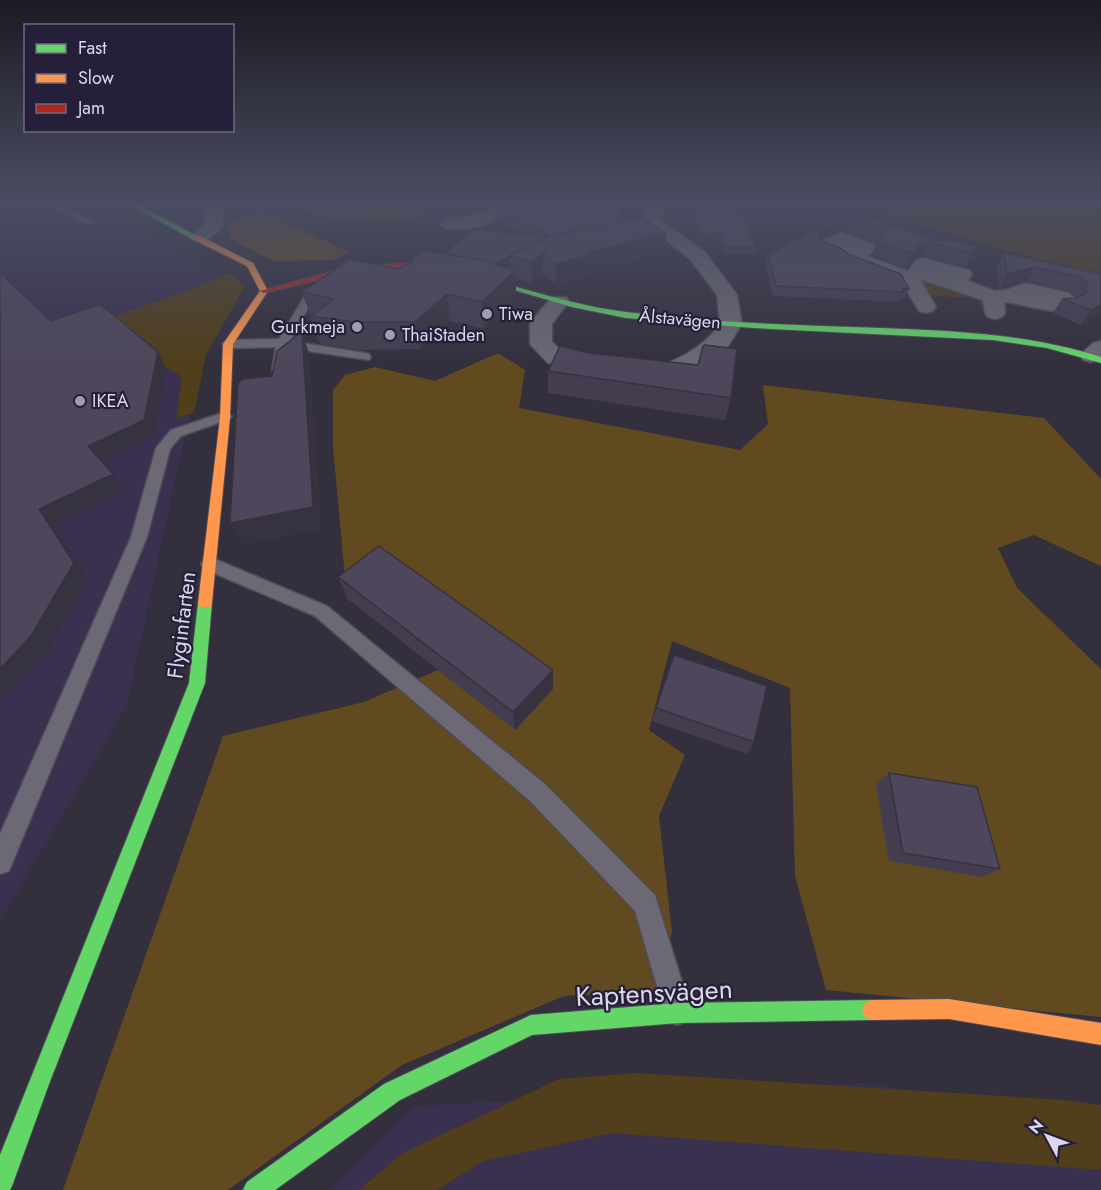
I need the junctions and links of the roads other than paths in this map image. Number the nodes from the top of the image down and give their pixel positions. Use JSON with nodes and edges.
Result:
{"nodes":[{"id":1,"x":231,"y":255,"type":"edge"},
{"id":2,"x":696,"y":255,"type":"edge"},
{"id":3,"x":855,"y":255,"type":"edge"},
{"id":4,"x":508,"y":271,"type":"edge"},
{"id":5,"x":913,"y":276,"type":"junction"},
{"id":6,"x":380,"y":279,"type":"edge"},
{"id":7,"x":490,"y":280,"type":"junction"},
{"id":8,"x":264,"y":291,"type":"junction"},
{"id":9,"x":559,"y":301,"type":"junction"},
{"id":10,"x":999,"y":302,"type":"dead end"},
{"id":11,"x":926,"y":307,"type":"dead end"},
{"id":12,"x":731,"y":324,"type":"junction"},
{"id":13,"x":283,"y":343,"type":"junction"},
{"id":14,"x":228,"y":344,"type":"junction"},
{"id":15,"x":1098,"y":354,"type":"edge"},
{"id":16,"x":365,"y":357,"type":"dead end"},
{"id":17,"x":276,"y":383,"type":"edge"},
{"id":18,"x":240,"y":398,"type":"edge"},
{"id":19,"x":226,"y":408,"type":"junction"},
{"id":20,"x":210,"y":564,"type":"junction"},
{"id":21,"x":0,"y":862,"type":"edge"},
{"id":22,"x":678,"y":1013,"type":"junction"},
{"id":23,"x":1101,"y":1034,"type":"edge"},
{"id":24,"x":0,"y":1186,"type":"edge"},
{"id":25,"x":255,"y":1190,"type":"edge"}],
"edges":[{"from":1,"to":8,"type":"street"},
{"from":2,"to":12,"type":"street"},
{"from":3,"to":5,"type":"street"},
{"from":4,"to":7,"type":"lane"},
{"from":5,"to":10,"type":"street"},
{"from":5,"to":11,"type":"street"},
{"from":6,"to":13,"type":"lane"},
{"from":7,"to":8,"type":"street","name":"Ålstavägen"},
{"from":7,"to":9,"type":"street","name":"Ålstavägen"},
{"from":8,"to":14,"type":"street"},
{"from":9,"to":12,"type":"street","name":"Ålstavägen"},
{"from":9,"to":12,"type":"street"},
{"from":12,"to":15,"type":"street","name":"Ålstavägen"},
{"from":13,"to":14,"type":"lane"},
{"from":13,"to":16,"type":"lane"},
{"from":13,"to":17,"type":"lane"},
{"from":14,"to":19,"type":"street","name":"Flyginfarten"},
{"from":18,"to":19,"type":"lane"},
{"from":19,"to":20,"type":"street","name":"Flyginfarten"},
{"from":19,"to":21,"type":"lane"},
{"from":20,"to":22,"type":"lane"},
{"from":20,"to":24,"type":"street","name":"Flyginfarten"},
{"from":22,"to":23,"type":"street","name":"Kaptensvägen"},
{"from":22,"to":25,"type":"street","name":"Kaptensvägen"}]}
